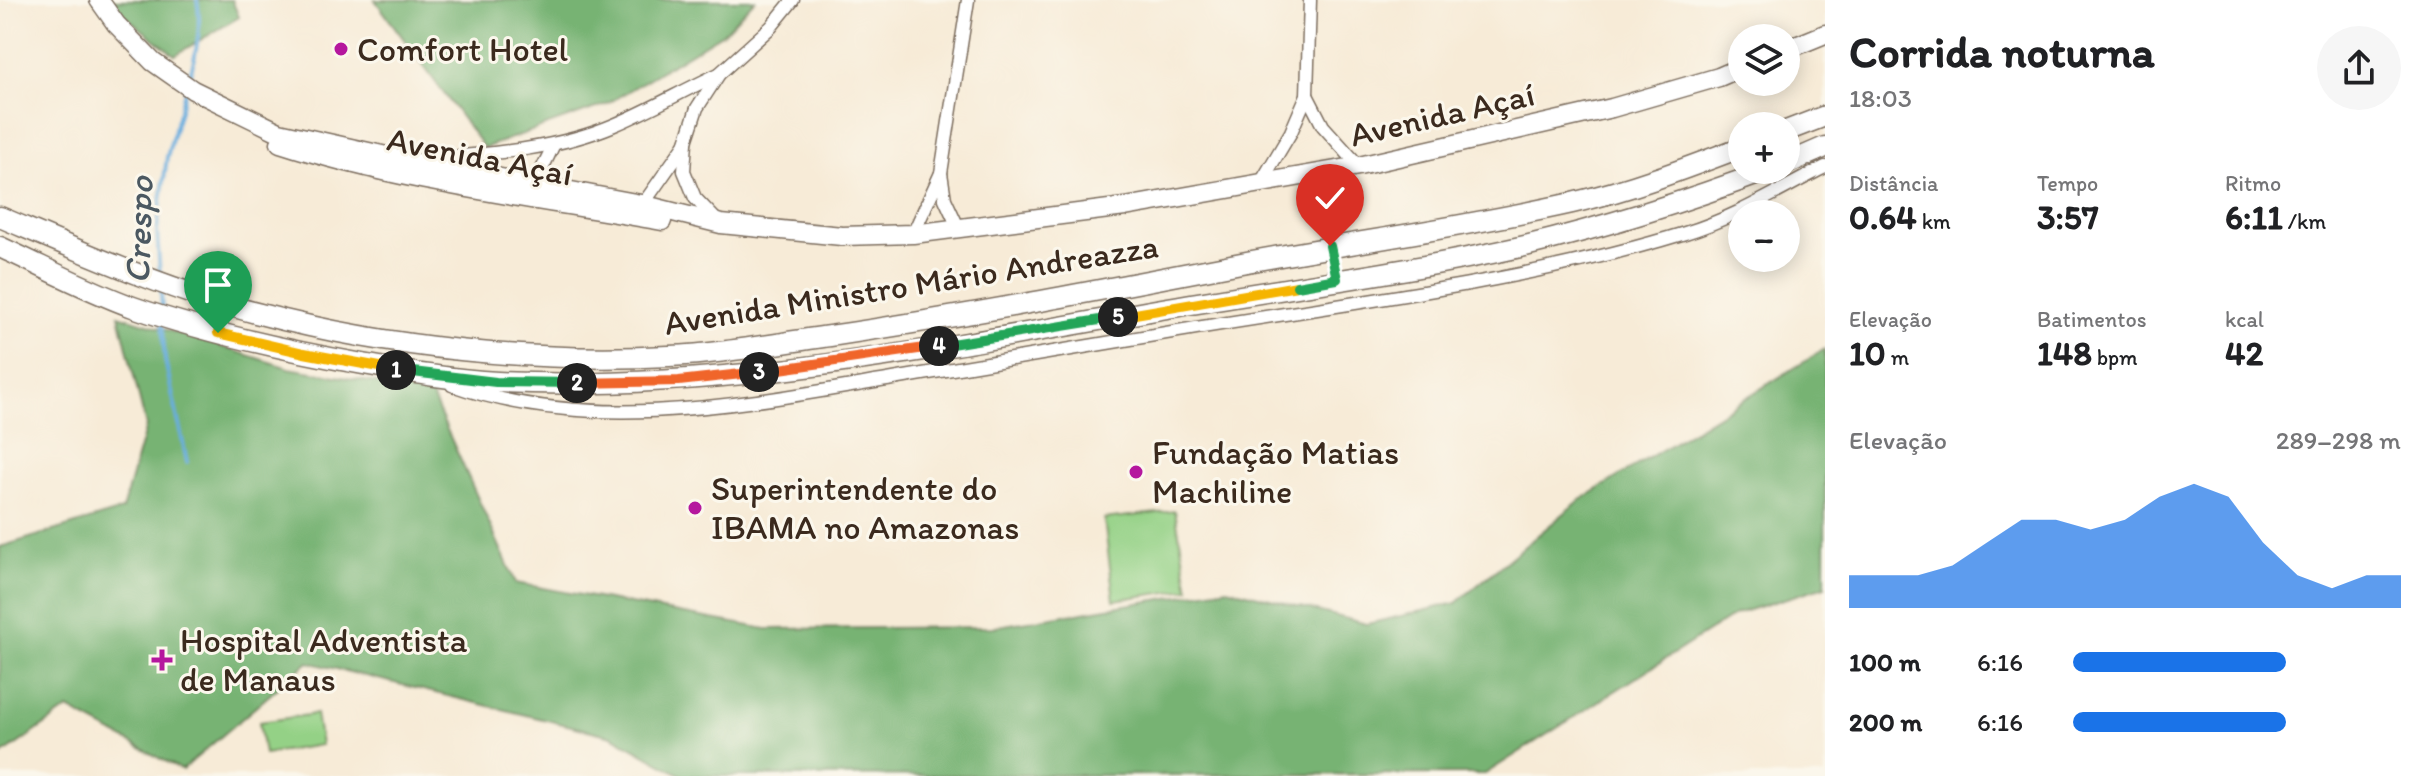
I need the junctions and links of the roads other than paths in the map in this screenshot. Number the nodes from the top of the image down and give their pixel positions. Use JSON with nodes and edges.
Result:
{"nodes":[{"id":1,"x":85,"y":0,"type":"edge"},
{"id":2,"x":99,"y":0,"type":"edge"},
{"id":3,"x":793,"y":0,"type":"edge"},
{"id":4,"x":968,"y":0,"type":"edge"},
{"id":5,"x":1310,"y":0,"type":"edge"},
{"id":6,"x":1825,"y":34,"type":"edge"},
{"id":7,"x":1800,"y":44,"type":"edge"},
{"id":8,"x":1728,"y":73,"type":"edge"},
{"id":9,"x":719,"y":74,"type":"junction"},
{"id":10,"x":1307,"y":95,"type":"junction"},
{"id":11,"x":1825,"y":116,"type":"edge"},
{"id":12,"x":1800,"y":126,"type":"edge"},
{"id":13,"x":686,"y":142,"type":"junction"},
{"id":14,"x":554,"y":144,"type":"junction"},
{"id":15,"x":1825,"y":147,"type":"edge"},
{"id":16,"x":1728,"y":152,"type":"edge"},
{"id":17,"x":1800,"y":158,"type":"edge"},
{"id":18,"x":409,"y":161,"type":"junction"},
{"id":19,"x":1359,"y":166,"type":"junction"},
{"id":20,"x":1825,"y":167,"type":"edge"},
{"id":21,"x":941,"y":173,"type":"junction"},
{"id":22,"x":1260,"y":184,"type":"junction"},
{"id":23,"x":1729,"y":184,"type":"edge"},
{"id":24,"x":537,"y":192,"type":"junction"},
{"id":25,"x":639,"y":210,"type":"junction"},
{"id":26,"x":0,"y":217,"type":"edge"},
{"id":27,"x":721,"y":224,"type":"junction"},
{"id":28,"x":958,"y":227,"type":"junction"},
{"id":29,"x":913,"y":234,"type":"junction"},
{"id":30,"x":1330,"y":246,"type":"junction"},
{"id":31,"x":0,"y":247,"type":"edge"},
{"id":32,"x":1337,"y":279,"type":"junction"},
{"id":33,"x":423,"y":374,"type":"junction"}],
"edges":[{"from":1,"to":24,"type":"street","name":"Avenida Açaí"},
{"from":2,"to":18,"type":"street","name":"Avenida Açaí"},
{"from":3,"to":9,"type":"street"},
{"from":4,"to":21,"type":"street"},
{"from":5,"to":10,"type":"street"},
{"from":6,"to":7,"type":"street"},
{"from":8,"to":19,"type":"street","name":"Avenida Açaí"},
{"from":9,"to":13,"type":"street"},
{"from":9,"to":14,"type":"street"},
{"from":10,"to":19,"type":"street"},
{"from":10,"to":22,"type":"street"},
{"from":11,"to":12,"type":"main road"},
{"from":13,"to":25,"type":"street"},
{"from":13,"to":27,"type":"street"},
{"from":14,"to":18,"type":"street"},
{"from":14,"to":24,"type":"street"},
{"from":15,"to":17,"type":"main road"},
{"from":16,"to":30,"type":"main road","name":"Avenida Ministro Mário Andreazza"},
{"from":18,"to":24,"type":"street","name":"Avenida Açaí"},
{"from":19,"to":22,"type":"street","name":"Avenida Açaí"},
{"from":20,"to":33,"type":"street"},
{"from":21,"to":28,"type":"street"},
{"from":21,"to":29,"type":"street"},
{"from":22,"to":28,"type":"street","name":"Avenida Açaí"},
{"from":23,"to":32,"type":"main road","name":"Avenida Ministro Mário Andreazza"},
{"from":24,"to":25,"type":"street","name":"Avenida Açaí"},
{"from":25,"to":27,"type":"street","name":"Avenida Açaí"},
{"from":25,"to":29,"type":"street","name":"Avenida Açaí"},
{"from":26,"to":30,"type":"main road","name":"Avenida Ministro Mário Andreazza"},
{"from":27,"to":29,"type":"street","name":"Avenida Açaí"},
{"from":28,"to":29,"type":"street","name":"Avenida Açaí"},
{"from":30,"to":32,"type":"main road"},
{"from":31,"to":33,"type":"main road","name":"Avenida Ministro Mário Andreazza"},
{"from":32,"to":33,"type":"main road","name":"Avenida Ministro Mário Andreazza"}]}
